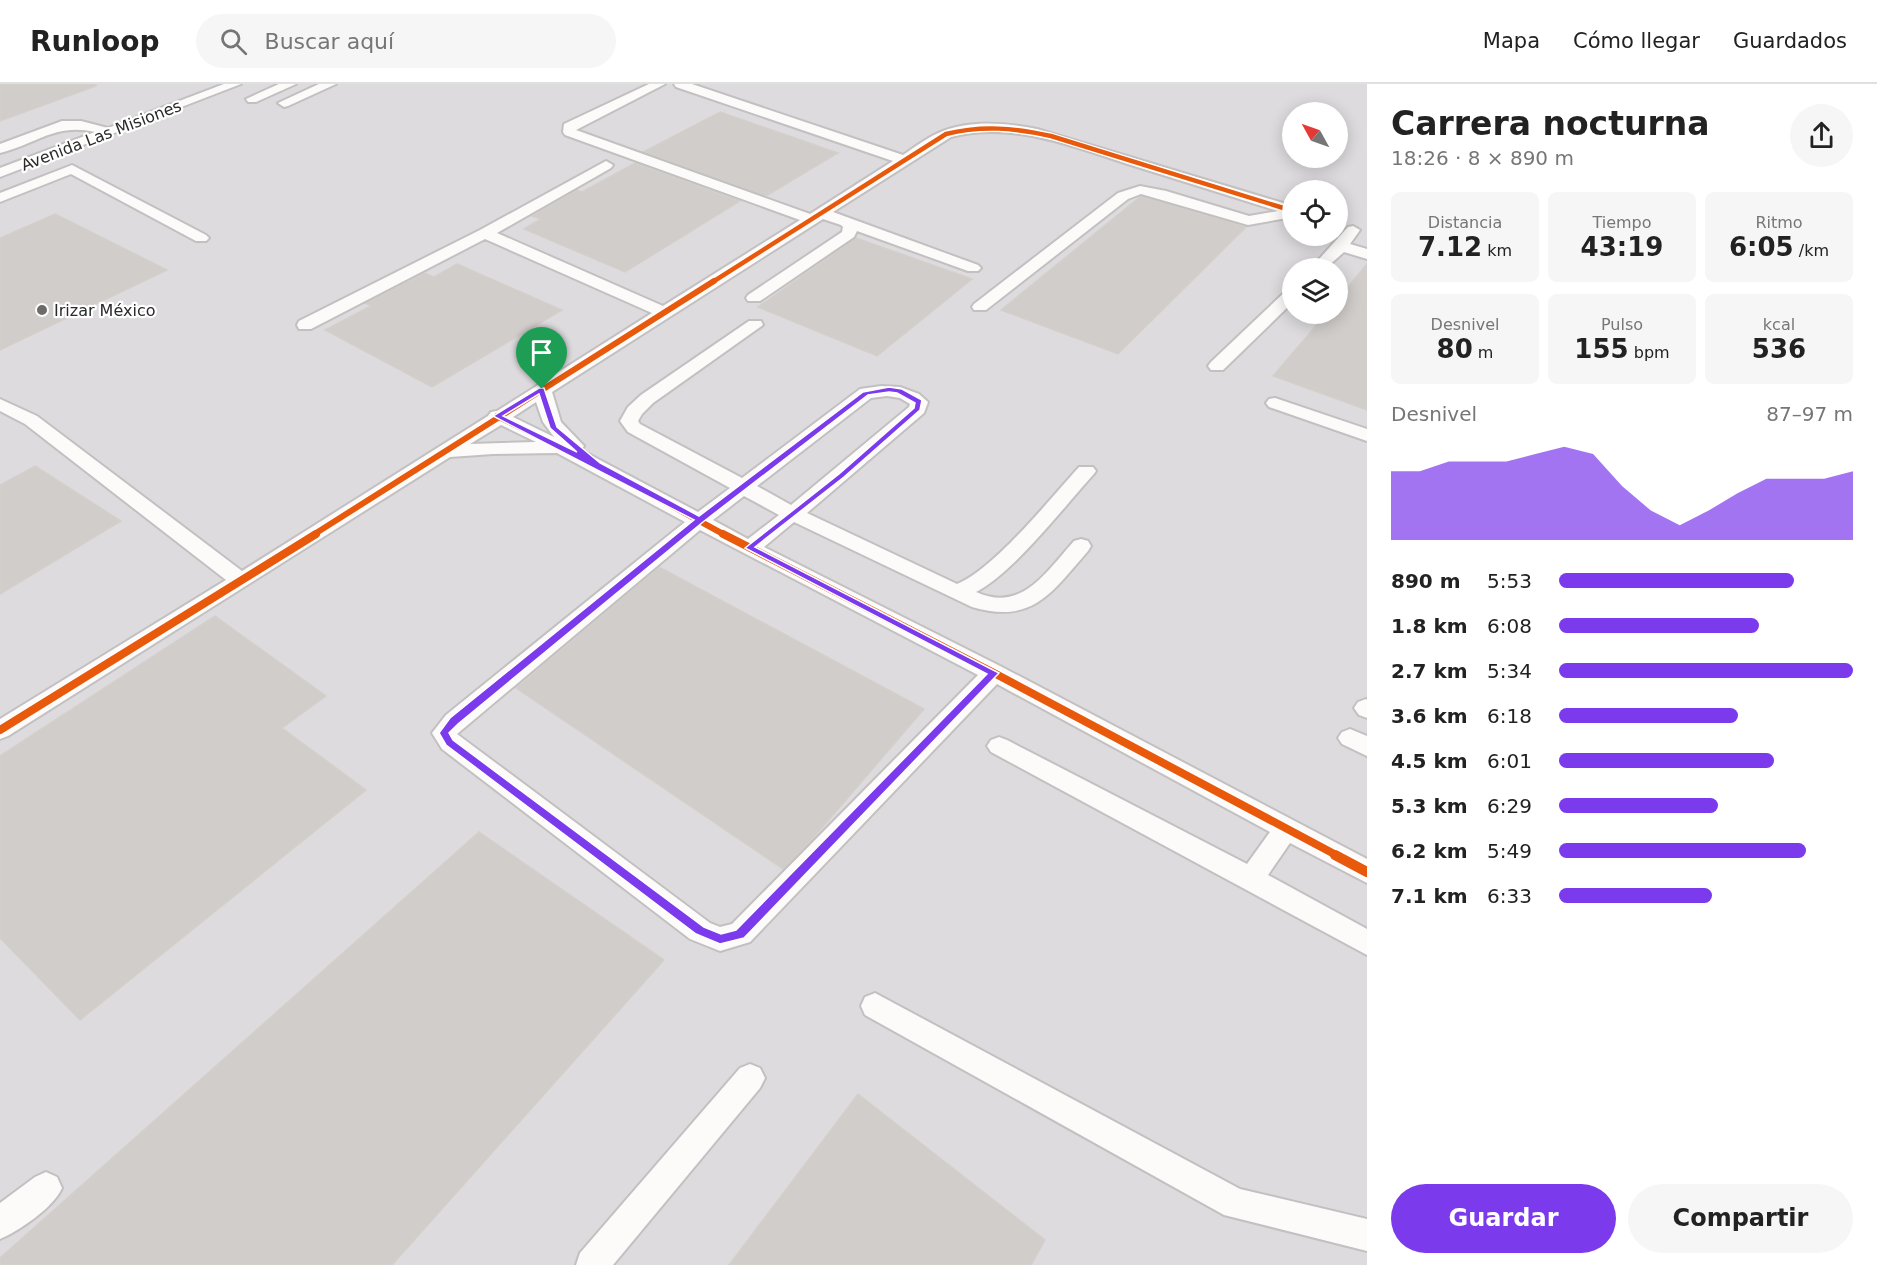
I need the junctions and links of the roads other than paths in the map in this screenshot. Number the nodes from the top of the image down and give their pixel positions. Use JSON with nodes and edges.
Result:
{"nodes":[{"id":1,"x":235,"y":84,"type":"edge"},
{"id":2,"x":290,"y":84,"type":"edge"},
{"id":3,"x":330,"y":84,"type":"edge"},
{"id":4,"x":658,"y":84,"type":"edge"},
{"id":5,"x":680,"y":84,"type":"edge"},
{"id":6,"x":252,"y":99,"type":"dead end"},
{"id":7,"x":284,"y":103,"type":"dead end"},
{"id":8,"x":110,"y":132,"type":"junction"},
{"id":9,"x":0,"y":149,"type":"edge"},
{"id":10,"x":44,"y":157,"type":"junction"},
{"id":11,"x":903,"y":160,"type":"junction"},
{"id":12,"x":606,"y":165,"type":"dead end"},
{"id":13,"x":72,"y":169,"type":"junction"},
{"id":14,"x":0,"y":174,"type":"edge"},
{"id":15,"x":0,"y":198,"type":"edge"},
{"id":16,"x":1282,"y":208,"type":"edge"},
{"id":17,"x":1282,"y":213,"type":"edge"},
{"id":18,"x":816,"y":216,"type":"junction"},
{"id":19,"x":846,"y":222,"type":"junction"},
{"id":20,"x":485,"y":233,"type":"junction"},
{"id":21,"x":201,"y":238,"type":"dead end"},
{"id":22,"x":1341,"y":246,"type":"joint"},
{"id":23,"x":1367,"y":254,"type":"edge"},
{"id":24,"x":1328,"y":258,"type":"edge"},
{"id":25,"x":973,"y":268,"type":"dead end"},
{"id":26,"x":754,"y":298,"type":"dead end"},
{"id":27,"x":1282,"y":303,"type":"edge"},
{"id":28,"x":980,"y":307,"type":"dead end"},
{"id":29,"x":663,"y":312,"type":"junction"},
{"id":30,"x":304,"y":325,"type":"dead end"},
{"id":31,"x":755,"y":325,"type":"dead end"},
{"id":32,"x":1217,"y":366,"type":"dead end"},
{"id":33,"x":542,"y":389,"type":"junction"},
{"id":34,"x":1275,"y":403,"type":"dead end"},
{"id":35,"x":0,"y":404,"type":"edge"},
{"id":36,"x":497,"y":416,"type":"junction"},
{"id":37,"x":1367,"y":435,"type":"edge"},
{"id":38,"x":564,"y":449,"type":"junction"},
{"id":39,"x":444,"y":452,"type":"junction"},
{"id":40,"x":597,"y":465,"type":"junction"},
{"id":41,"x":1086,"y":471,"type":"dead end"},
{"id":42,"x":745,"y":486,"type":"junction"},
{"id":43,"x":793,"y":513,"type":"junction"},
{"id":44,"x":700,"y":520,"type":"junction"},
{"id":45,"x":1080,"y":546,"type":"dead end"},
{"id":46,"x":749,"y":548,"type":"junction"},
{"id":47,"x":241,"y":580,"type":"junction"},
{"id":48,"x":957,"y":592,"type":"junction"},
{"id":49,"x":994,"y":673,"type":"junction"},
{"id":50,"x":0,"y":730,"type":"edge"},
{"id":51,"x":999,"y":746,"type":"dead end"},
{"id":52,"x":1287,"y":828,"type":"junction"},
{"id":53,"x":1367,"y":872,"type":"edge"},
{"id":54,"x":1251,"y":879,"type":"junction"},
{"id":55,"x":1367,"y":943,"type":"edge"},
{"id":56,"x":875,"y":1006,"type":"dead end"},
{"id":57,"x":750,"y":1078,"type":"dead end"},
{"id":58,"x":46,"y":1188,"type":"dead end"},
{"id":59,"x":0,"y":1223,"type":"edge"},
{"id":60,"x":1367,"y":1235,"type":"edge"},
{"id":61,"x":592,"y":1265,"type":"edge"}],
"edges":[{"from":1,"to":8,"type":"street","name":"Avenida Las Misiones"},
{"from":2,"to":6,"type":"street"},
{"from":3,"to":7,"type":"street"},
{"from":4,"to":18,"type":"street"},
{"from":5,"to":11,"type":"street"},
{"from":8,"to":9,"type":"street"},
{"from":8,"to":10,"type":"street","name":"Avenida Las Misiones"},
{"from":10,"to":13,"type":"street"},
{"from":10,"to":14,"type":"street","name":"Avenida Las Misiones"},
{"from":11,"to":16,"type":"street"},
{"from":11,"to":18,"type":"street"},
{"from":12,"to":20,"type":"street"},
{"from":13,"to":15,"type":"street"},
{"from":13,"to":21,"type":"street"},
{"from":17,"to":28,"type":"street"},
{"from":18,"to":19,"type":"street"},
{"from":18,"to":29,"type":"street"},
{"from":19,"to":25,"type":"street"},
{"from":19,"to":26,"type":"street"},
{"from":20,"to":29,"type":"street"},
{"from":20,"to":30,"type":"street"},
{"from":22,"to":23,"type":"street"},
{"from":22,"to":24,"type":"street"},
{"from":27,"to":32,"type":"street"},
{"from":29,"to":33,"type":"street"},
{"from":31,"to":42,"type":"street"},
{"from":33,"to":36,"type":"street"},
{"from":33,"to":40,"type":"street"},
{"from":34,"to":37,"type":"street"},
{"from":35,"to":47,"type":"street"},
{"from":36,"to":38,"type":"street"},
{"from":36,"to":39,"type":"street"},
{"from":38,"to":39,"type":"street"},
{"from":38,"to":40,"type":"street"},
{"from":39,"to":47,"type":"street"},
{"from":40,"to":44,"type":"street"},
{"from":41,"to":48,"type":"street"},
{"from":42,"to":43,"type":"street"},
{"from":42,"to":43,"type":"street"},
{"from":42,"to":44,"type":"street"},
{"from":43,"to":46,"type":"street"},
{"from":43,"to":48,"type":"street"},
{"from":44,"to":46,"type":"street"},
{"from":44,"to":49,"type":"street"},
{"from":45,"to":48,"type":"street"},
{"from":46,"to":49,"type":"street"},
{"from":47,"to":50,"type":"street"},
{"from":49,"to":52,"type":"street"},
{"from":51,"to":54,"type":"street"},
{"from":52,"to":53,"type":"street"},
{"from":52,"to":54,"type":"street"},
{"from":54,"to":55,"type":"street"},
{"from":56,"to":60,"type":"street"},
{"from":57,"to":61,"type":"street"},
{"from":58,"to":59,"type":"street"}]}
